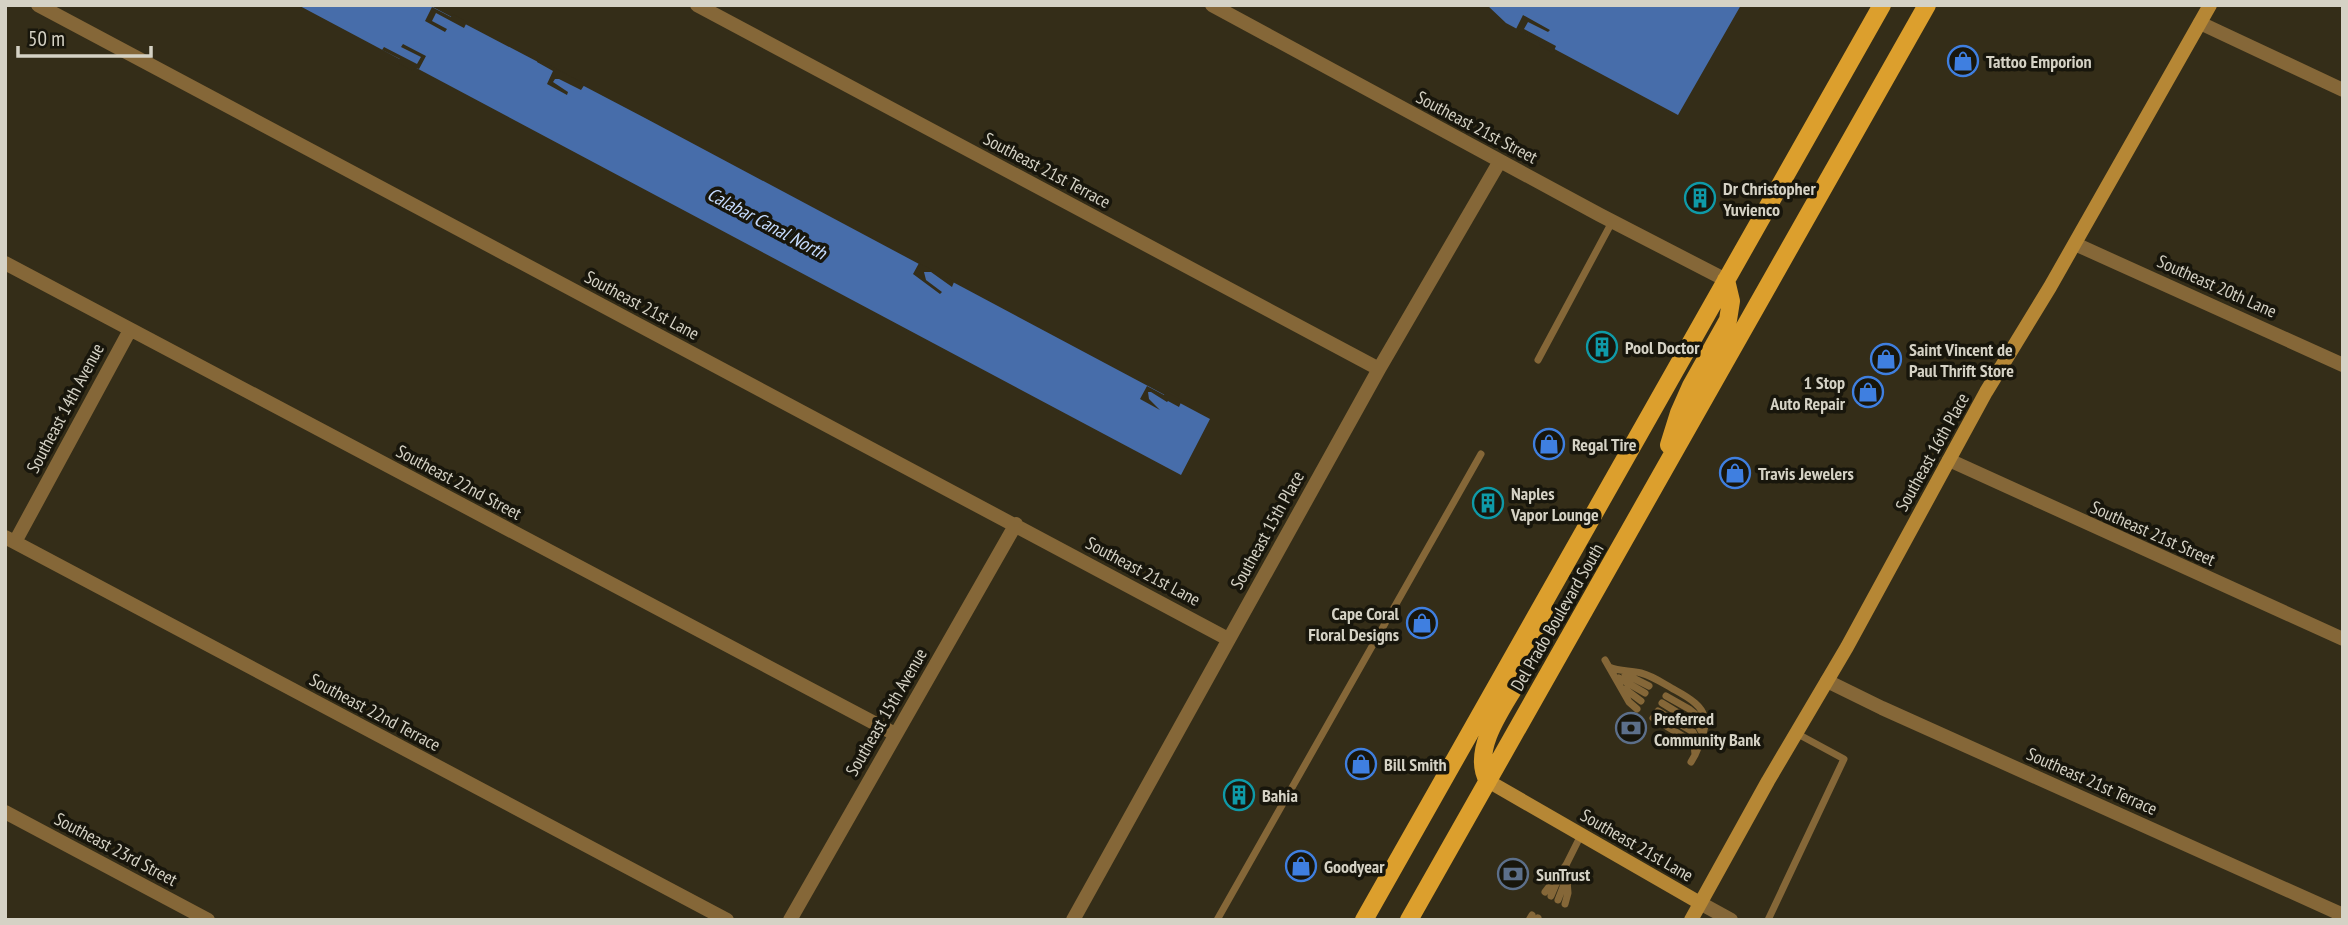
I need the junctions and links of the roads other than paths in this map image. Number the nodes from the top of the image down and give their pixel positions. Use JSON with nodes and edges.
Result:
{"nodes":[{"id":1,"x":38,"y":5,"type":"edge"},
{"id":2,"x":697,"y":5,"type":"edge"},
{"id":3,"x":1212,"y":5,"type":"edge"},
{"id":4,"x":1882,"y":5,"type":"edge"},
{"id":5,"x":1927,"y":5,"type":"edge"},
{"id":6,"x":2210,"y":5,"type":"edge"},
{"id":7,"x":2200,"y":23,"type":"junction"},
{"id":8,"x":2343,"y":90,"type":"edge"},
{"id":9,"x":1500,"y":161,"type":"junction"},
{"id":10,"x":1612,"y":221,"type":"junction"},
{"id":11,"x":2075,"y":243,"type":"junction"},
{"id":12,"x":5,"y":263,"type":"edge"},
{"id":13,"x":1726,"y":280,"type":"junction"},
{"id":14,"x":130,"y":330,"type":"junction"},
{"id":15,"x":1538,"y":360,"type":"dead end"},
{"id":16,"x":2343,"y":365,"type":"edge"},
{"id":17,"x":1379,"y":369,"type":"junction"},
{"id":18,"x":1480,"y":454,"type":"dead end"},
{"id":19,"x":1949,"y":460,"type":"junction"},
{"id":20,"x":1665,"y":469,"type":"junction"},
{"id":21,"x":1016,"y":524,"type":"junction"},
{"id":22,"x":10,"y":540,"type":"edge"},
{"id":23,"x":1547,"y":598,"type":"junction"},
{"id":24,"x":1228,"y":639,"type":"junction"},
{"id":25,"x":2343,"y":639,"type":"edge"},
{"id":26,"x":1607,"y":664,"type":"dead end"},
{"id":27,"x":1619,"y":674,"type":"junction"},
{"id":28,"x":1827,"y":681,"type":"junction"},
{"id":29,"x":1660,"y":707,"type":"junction"},
{"id":30,"x":1706,"y":722,"type":"junction"},
{"id":31,"x":1796,"y":733,"type":"junction"},
{"id":32,"x":895,"y":734,"type":"junction"},
{"id":33,"x":1704,"y":735,"type":"junction"},
{"id":34,"x":1699,"y":745,"type":"junction"},
{"id":35,"x":1488,"y":781,"type":"junction"},
{"id":36,"x":5,"y":812,"type":"edge"},
{"id":37,"x":1581,"y":835,"type":"junction"},
{"id":38,"x":1564,"y":870,"type":"junction"},
{"id":39,"x":1700,"y":903,"type":"junction"},
{"id":40,"x":2343,"y":915,"type":"edge"},
{"id":41,"x":208,"y":920,"type":"edge"},
{"id":42,"x":727,"y":920,"type":"edge"},
{"id":43,"x":790,"y":920,"type":"edge"},
{"id":44,"x":1073,"y":920,"type":"edge"},
{"id":45,"x":1217,"y":920,"type":"edge"},
{"id":46,"x":1364,"y":920,"type":"edge"},
{"id":47,"x":1409,"y":920,"type":"edge"},
{"id":48,"x":1691,"y":920,"type":"edge"},
{"id":49,"x":1731,"y":920,"type":"edge"},
{"id":50,"x":1768,"y":920,"type":"edge"}],
"edges":[{"from":1,"to":21,"type":"street","name":"Southeast 21st Lane"},
{"from":2,"to":17,"type":"street","name":"Southeast 21st Terrace"},
{"from":3,"to":9,"type":"street","name":"Southeast 21st Street"},
{"from":4,"to":13,"type":"main road","name":"Del Prado Boulevard South"},
{"from":5,"to":20,"type":"main road","name":"Del Prado Boulevard South"},
{"from":6,"to":7,"type":"street","name":"Southeast 16th Place"},
{"from":7,"to":8,"type":"street"},
{"from":7,"to":11,"type":"street","name":"Southeast 16th Place"},
{"from":9,"to":10,"type":"street","name":"Southeast 21st Street"},
{"from":9,"to":17,"type":"street","name":"Southeast 15th Place"},
{"from":10,"to":13,"type":"street","name":"Southeast 21st Street"},
{"from":10,"to":15,"type":"lane"},
{"from":11,"to":16,"type":"street","name":"Southeast 20th Lane"},
{"from":11,"to":19,"type":"street","name":"Southeast 16th Place"},
{"from":12,"to":14,"type":"street","name":"Southeast 22nd Street"},
{"from":13,"to":20,"type":"main road"},
{"from":13,"to":23,"type":"main road","name":"Del Prado Boulevard South"},
{"from":14,"to":22,"type":"street","name":"Southeast 14th Avenue"},
{"from":14,"to":32,"type":"street","name":"Southeast 22nd Street"},
{"from":17,"to":24,"type":"street","name":"Southeast 15th Place"},
{"from":18,"to":45,"type":"lane"},
{"from":19,"to":25,"type":"street","name":"Southeast 21st Street"},
{"from":19,"to":28,"type":"street","name":"Southeast 16th Place"},
{"from":20,"to":35,"type":"main road","name":"Del Prado Boulevard South"},
{"from":21,"to":24,"type":"street","name":"Southeast 21st Lane"},
{"from":21,"to":32,"type":"street","name":"Southeast 15th Avenue"},
{"from":22,"to":42,"type":"street","name":"Southeast 22nd Terrace"},
{"from":23,"to":35,"type":"main road"},
{"from":23,"to":46,"type":"main road","name":"Del Prado Boulevard South"},
{"from":24,"to":44,"type":"street","name":"Southeast 15th Place"},
{"from":26,"to":27,"type":"lane"},
{"from":27,"to":27,"type":"lane"},
{"from":27,"to":30,"type":"lane"},
{"from":28,"to":31,"type":"street","name":"Southeast 16th Place"},
{"from":28,"to":40,"type":"street","name":"Southeast 21st Terrace"},
{"from":29,"to":30,"type":"lane"},
{"from":29,"to":33,"type":"lane"},
{"from":29,"to":34,"type":"lane"},
{"from":29,"to":34,"type":"lane"},
{"from":30,"to":33,"type":"lane"},
{"from":31,"to":39,"type":"street","name":"Southeast 16th Place"},
{"from":31,"to":50,"type":"lane"},
{"from":32,"to":43,"type":"street","name":"Southeast 15th Avenue"},
{"from":33,"to":34,"type":"lane"},
{"from":35,"to":37,"type":"street","name":"Southeast 21st Lane"},
{"from":35,"to":47,"type":"main road","name":"Del Prado Boulevard South"},
{"from":36,"to":41,"type":"street","name":"Southeast 23rd Street"},
{"from":37,"to":38,"type":"lane"},
{"from":37,"to":39,"type":"street","name":"Southeast 21st Lane"},
{"from":38,"to":38,"type":"lane"},
{"from":39,"to":48,"type":"street","name":"Southeast 16th Place"},
{"from":39,"to":49,"type":"street","name":"Southeast 21st Lane"}]}
